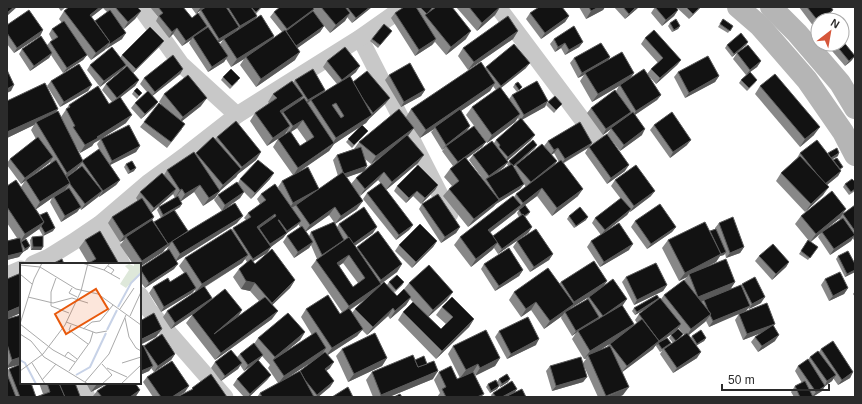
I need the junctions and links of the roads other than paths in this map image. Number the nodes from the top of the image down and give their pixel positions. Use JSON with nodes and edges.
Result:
{"nodes":[{"id":1,"x":140,"y":7,"type":"edge"},
{"id":2,"x":404,"y":7,"type":"edge"},
{"id":3,"x":498,"y":7,"type":"edge"},
{"id":4,"x":738,"y":7,"type":"edge"},
{"id":5,"x":771,"y":7,"type":"edge"},
{"id":6,"x":360,"y":38,"type":"junction"},
{"id":7,"x":855,"y":108,"type":"edge"},
{"id":8,"x":237,"y":115,"type":"junction"},
{"id":9,"x":596,"y":138,"type":"dead end"},
{"id":10,"x":855,"y":155,"type":"edge"},
{"id":11,"x":450,"y":214,"type":"edge"},
{"id":12,"x":101,"y":222,"type":"junction"},
{"id":13,"x":35,"y":263,"type":"edge"},
{"id":14,"x":122,"y":263,"type":"edge"},
{"id":15,"x":20,"y":269,"type":"edge"},
{"id":16,"x":7,"y":275,"type":"edge"},
{"id":17,"x":141,"y":299,"type":"edge"},
{"id":18,"x":145,"y":313,"type":"edge"},
{"id":19,"x":82,"y":384,"type":"edge"},
{"id":20,"x":86,"y":397,"type":"edge"},
{"id":21,"x":225,"y":397,"type":"edge"}],
"edges":[{"from":1,"to":8,"type":"street"},
{"from":2,"to":6,"type":"street"},
{"from":3,"to":9,"type":"street"},
{"from":4,"to":10,"type":"main road"},
{"from":5,"to":7,"type":"main road"},
{"from":6,"to":8,"type":"street"},
{"from":6,"to":11,"type":"street"},
{"from":8,"to":12,"type":"street"},
{"from":12,"to":13,"type":"street"},
{"from":12,"to":14,"type":"street"},
{"from":15,"to":16,"type":"street"},
{"from":17,"to":18,"type":"street"},
{"from":18,"to":21,"type":"street"},
{"from":19,"to":20,"type":"street"}]}
